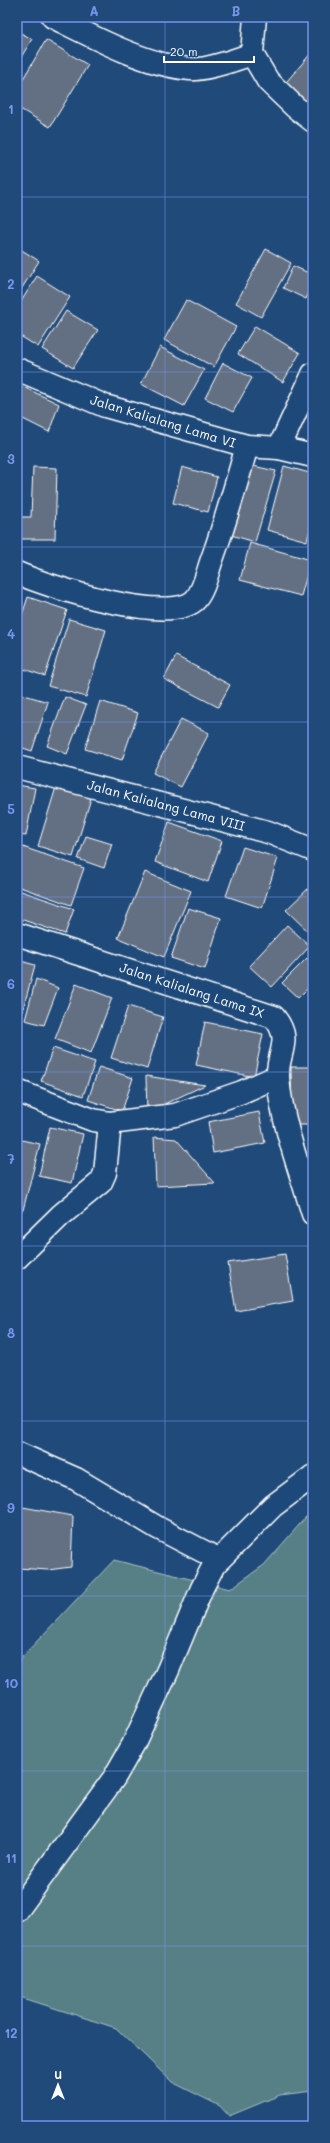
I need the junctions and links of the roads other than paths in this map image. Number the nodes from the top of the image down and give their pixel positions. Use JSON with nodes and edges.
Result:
{"nodes":[{"id":1,"x":53,"y":17,"type":"edge"},
{"id":2,"x":255,"y":17,"type":"edge"},
{"id":3,"x":242,"y":57,"type":"junction"},
{"id":4,"x":313,"y":121,"type":"edge"},
{"id":5,"x":17,"y":369,"type":"edge"},
{"id":6,"x":313,"y":374,"type":"edge"},
{"id":7,"x":247,"y":446,"type":"junction"},
{"id":8,"x":279,"y":448,"type":"junction"},
{"id":9,"x":313,"y":456,"type":"edge"},
{"id":10,"x":17,"y":573,"type":"edge"},
{"id":11,"x":17,"y":766,"type":"edge"},
{"id":12,"x":313,"y":850,"type":"edge"},
{"id":13,"x":17,"y":934,"type":"edge"},
{"id":14,"x":278,"y":1076,"type":"junction"},
{"id":15,"x":17,"y":1091,"type":"edge"},
{"id":16,"x":110,"y":1123,"type":"junction"},
{"id":17,"x":313,"y":1214,"type":"edge"},
{"id":18,"x":17,"y":1258,"type":"edge"},
{"id":19,"x":17,"y":1453,"type":"edge"},
{"id":20,"x":313,"y":1476,"type":"edge"},
{"id":21,"x":218,"y":1559,"type":"junction"},
{"id":22,"x":17,"y":1911,"type":"edge"}],
"edges":[{"from":1,"to":3,"type":"street"},
{"from":2,"to":3,"type":"street"},
{"from":3,"to":4,"type":"street"},
{"from":5,"to":7,"type":"street","name":"Jalan Kalialang Lama VI"},
{"from":6,"to":8,"type":"street"},
{"from":7,"to":8,"type":"street","name":"Jalan Kalialang Lama VI"},
{"from":7,"to":10,"type":"street"},
{"from":8,"to":9,"type":"street","name":"Jalan Kalialang Lama VI"},
{"from":11,"to":12,"type":"street","name":"Jalan Kalialang Lama VIII"},
{"from":13,"to":14,"type":"street","name":"Jalan Kalialang Lama IX"},
{"from":14,"to":16,"type":"street"},
{"from":14,"to":17,"type":"street"},
{"from":15,"to":16,"type":"street"},
{"from":16,"to":18,"type":"street"},
{"from":19,"to":21,"type":"street"},
{"from":20,"to":21,"type":"street"},
{"from":21,"to":22,"type":"street"}]}
